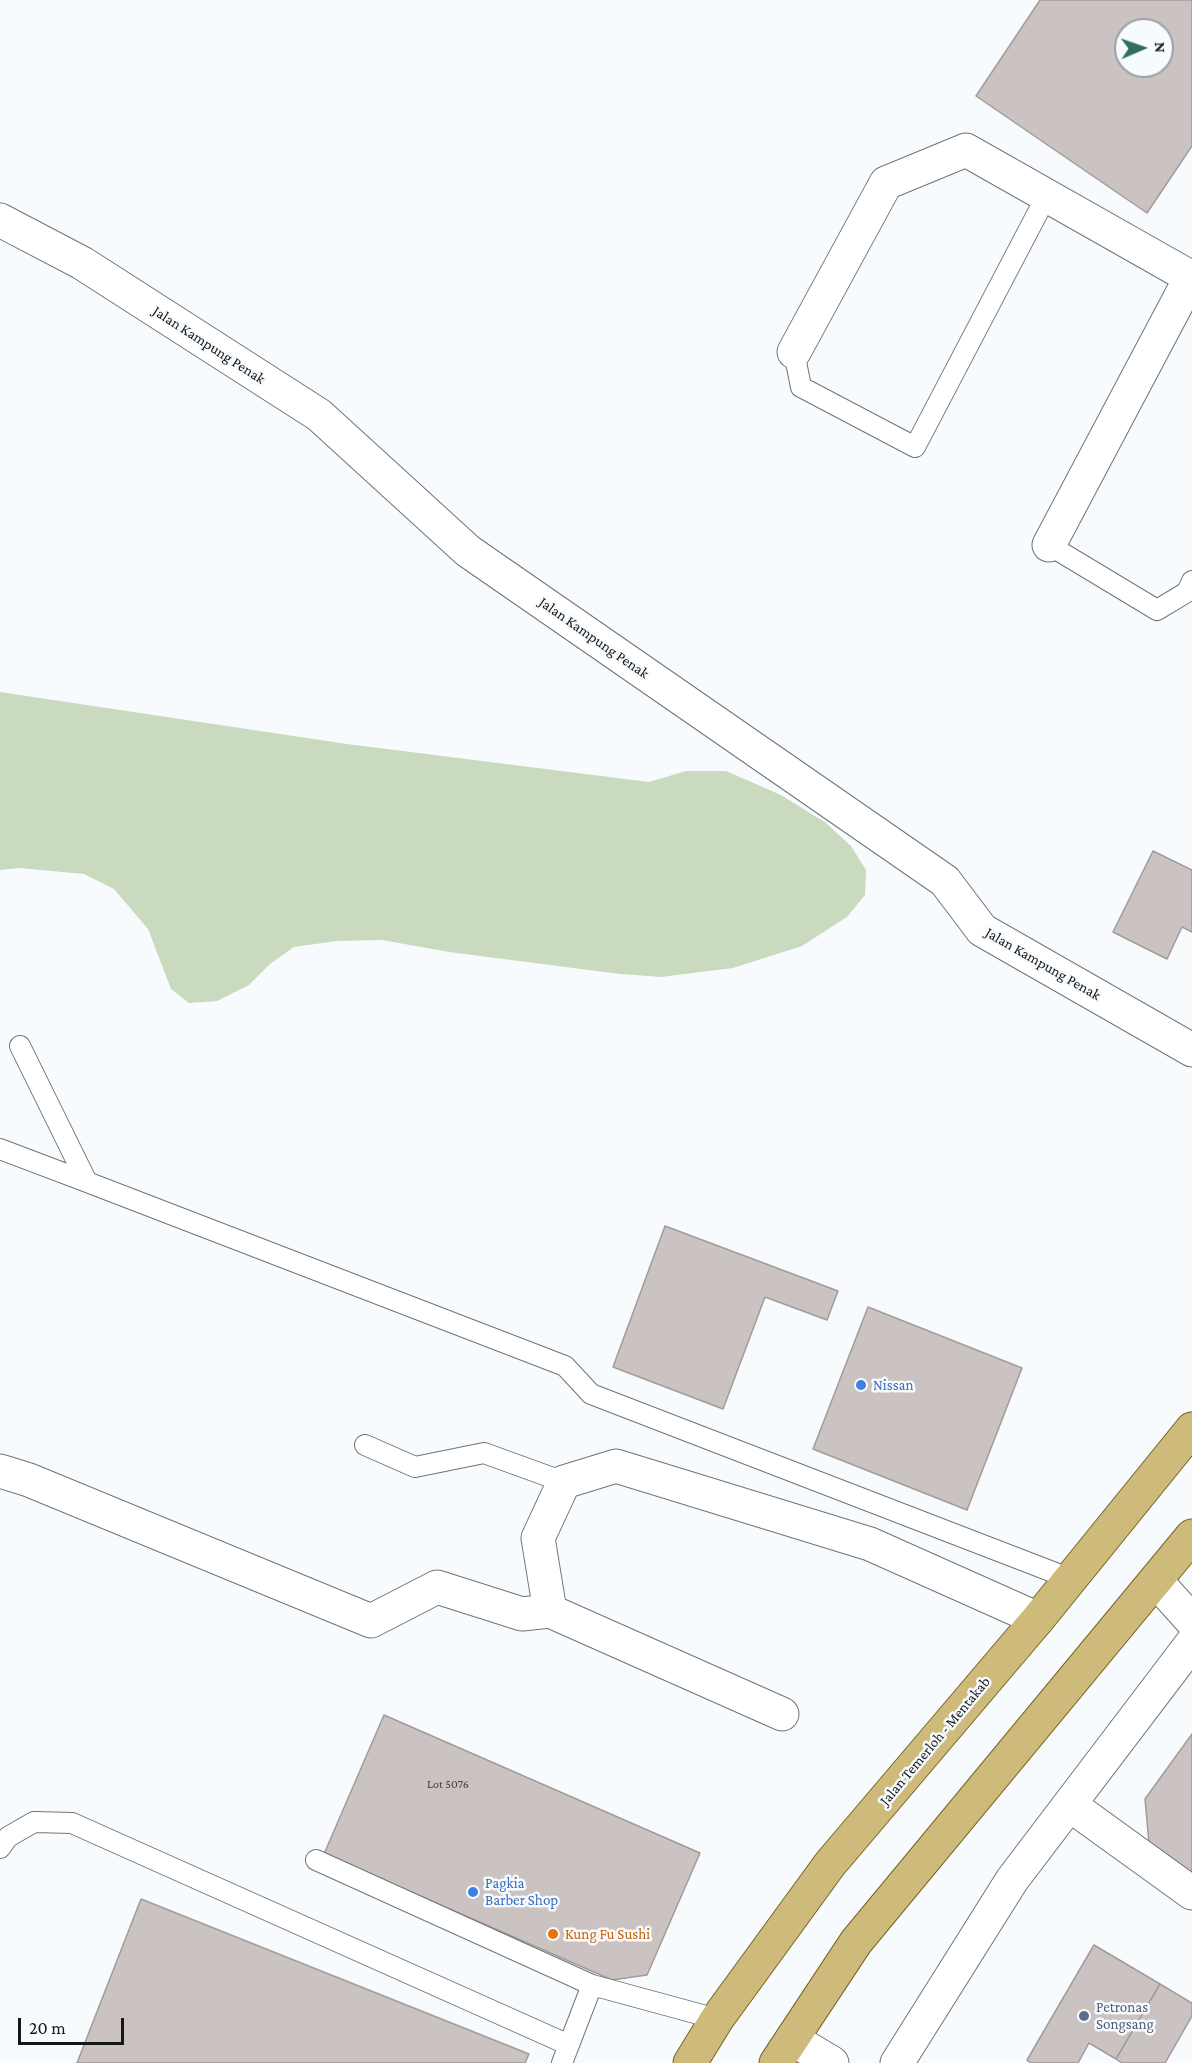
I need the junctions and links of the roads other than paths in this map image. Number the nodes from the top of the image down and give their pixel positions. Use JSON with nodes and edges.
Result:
{"nodes":[{"id":1,"x":1047,"y":195,"type":"junction"},
{"id":2,"x":0,"y":220,"type":"edge"},
{"id":3,"x":1192,"y":277,"type":"edge"},
{"id":4,"x":794,"y":352,"type":"joint"},
{"id":5,"x":1049,"y":545,"type":"joint"},
{"id":6,"x":1192,"y":582,"type":"edge"},
{"id":7,"x":20,"y":1046,"type":"dead end"},
{"id":8,"x":1192,"y":1050,"type":"edge"},
{"id":9,"x":0,"y":1149,"type":"edge"},
{"id":10,"x":87,"y":1182,"type":"junction"},
{"id":11,"x":1192,"y":1428,"type":"edge"},
{"id":12,"x":365,"y":1445,"type":"dead end"},
{"id":13,"x":0,"y":1471,"type":"edge"},
{"id":14,"x":564,"y":1482,"type":"junction"},
{"id":15,"x":1192,"y":1536,"type":"edge"},
{"id":16,"x":1071,"y":1579,"type":"junction"},
{"id":17,"x":1156,"y":1581,"type":"junction"},
{"id":18,"x":550,"y":1611,"type":"junction"},
{"id":19,"x":1038,"y":1619,"type":"junction"},
{"id":20,"x":1192,"y":1621,"type":"edge"},
{"id":21,"x":1192,"y":1643,"type":"edge"},
{"id":22,"x":782,"y":1714,"type":"dead end"},
{"id":23,"x":1070,"y":1805,"type":"junction"},
{"id":24,"x":0,"y":1848,"type":"edge"},
{"id":25,"x":316,"y":1860,"type":"dead end"},
{"id":26,"x":1192,"y":1893,"type":"edge"},
{"id":27,"x":592,"y":1985,"type":"junction"},
{"id":28,"x":717,"y":2019,"type":"junction"},
{"id":29,"x":784,"y":2051,"type":"edge"},
{"id":30,"x":565,"y":2054,"type":"edge"},
{"id":31,"x":690,"y":2063,"type":"edge"},
{"id":32,"x":832,"y":2063,"type":"edge"},
{"id":33,"x":897,"y":2063,"type":"edge"}],
"edges":[{"from":1,"to":3,"type":"street"},
{"from":1,"to":4,"type":"street"},
{"from":1,"to":4,"type":"lane"},
{"from":2,"to":8,"type":"street","name":"Jalan Kampung Penak"},
{"from":3,"to":5,"type":"street"},
{"from":5,"to":6,"type":"lane"},
{"from":7,"to":10,"type":"lane"},
{"from":9,"to":10,"type":"lane"},
{"from":10,"to":16,"type":"lane"},
{"from":11,"to":16,"type":"main road","name":"Jalan Temerloh - Mentakab"},
{"from":12,"to":14,"type":"lane"},
{"from":13,"to":18,"type":"street"},
{"from":14,"to":18,"type":"street"},
{"from":14,"to":19,"type":"street"},
{"from":15,"to":17,"type":"main road"},
{"from":16,"to":19,"type":"main road","name":"Jalan Temerloh - Mentakab"},
{"from":17,"to":20,"type":"street"},
{"from":17,"to":29,"type":"main road"},
{"from":18,"to":22,"type":"street"},
{"from":19,"to":28,"type":"main road","name":"Jalan Temerloh - Mentakab"},
{"from":21,"to":23,"type":"street"},
{"from":23,"to":26,"type":"street"},
{"from":23,"to":33,"type":"street"},
{"from":24,"to":30,"type":"lane"},
{"from":25,"to":27,"type":"lane"},
{"from":27,"to":28,"type":"lane"},
{"from":27,"to":30,"type":"lane"},
{"from":28,"to":31,"type":"main road","name":"Jalan Temerloh - Mentakab"},
{"from":29,"to":32,"type":"street"}]}
